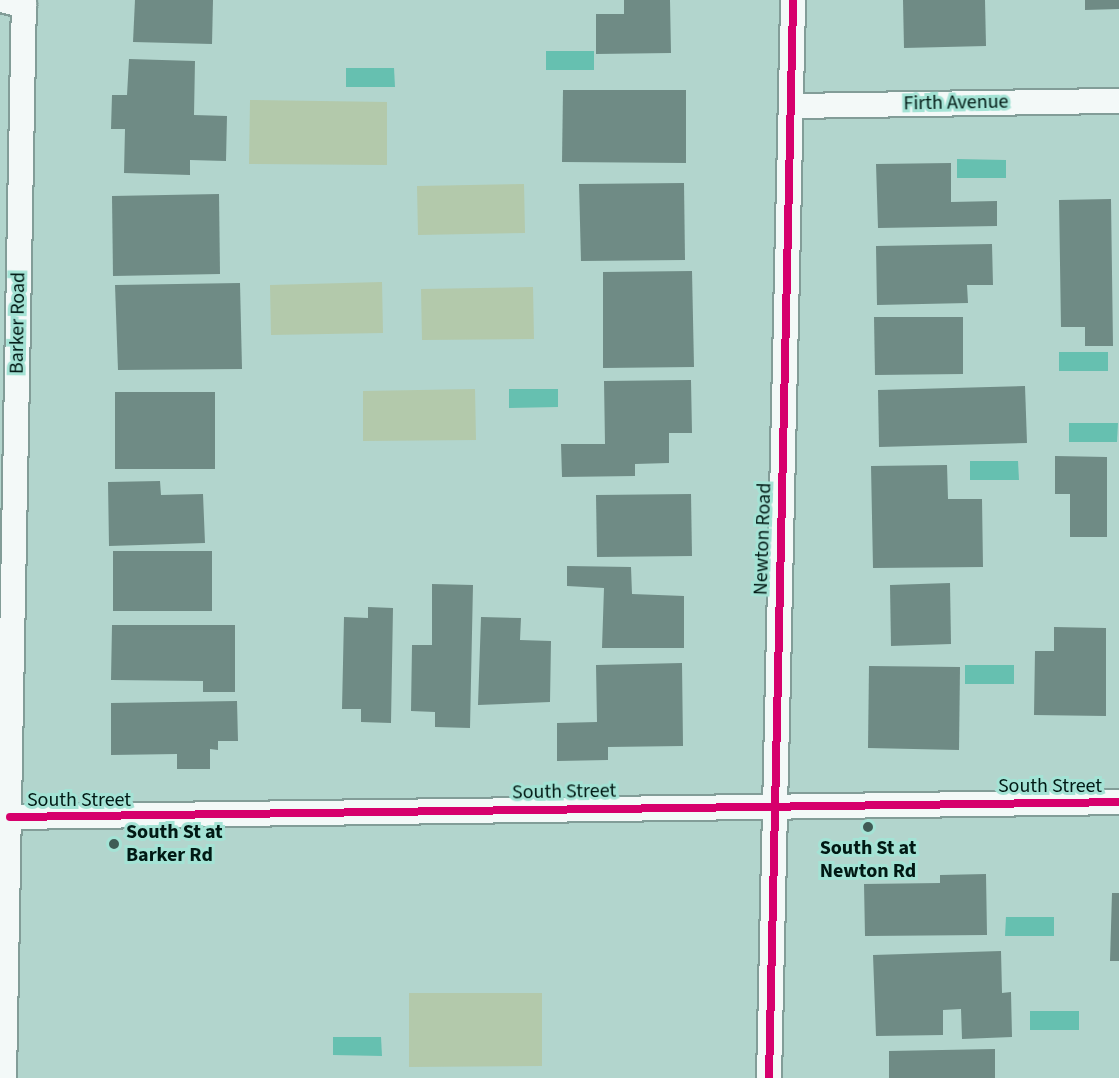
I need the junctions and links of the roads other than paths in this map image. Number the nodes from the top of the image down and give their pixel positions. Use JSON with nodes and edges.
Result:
{"nodes":[{"id":1,"x":793,"y":0,"type":"edge"},
{"id":2,"x":16,"y":2,"type":"edge"},
{"id":3,"x":1119,"y":101,"type":"edge"},
{"id":4,"x":793,"y":106,"type":"junction"},
{"id":5,"x":1119,"y":802,"type":"edge"},
{"id":6,"x":775,"y":805,"type":"junction"},
{"id":7,"x":10,"y":817,"type":"junction"},
{"id":8,"x":4,"y":1078,"type":"edge"},
{"id":9,"x":769,"y":1078,"type":"edge"}],
"edges":[{"from":1,"to":4,"type":"street","name":"Newton Road"},
{"from":2,"to":7,"type":"street","name":"Barker Road"},
{"from":3,"to":4,"type":"street","name":"Firth Avenue"},
{"from":4,"to":6,"type":"street","name":"Newton Road"},
{"from":5,"to":6,"type":"street","name":"South Street"},
{"from":6,"to":7,"type":"street","name":"South Street"},
{"from":6,"to":9,"type":"street","name":"Newton Road"},
{"from":7,"to":8,"type":"street","name":"Barker Road"}]}
